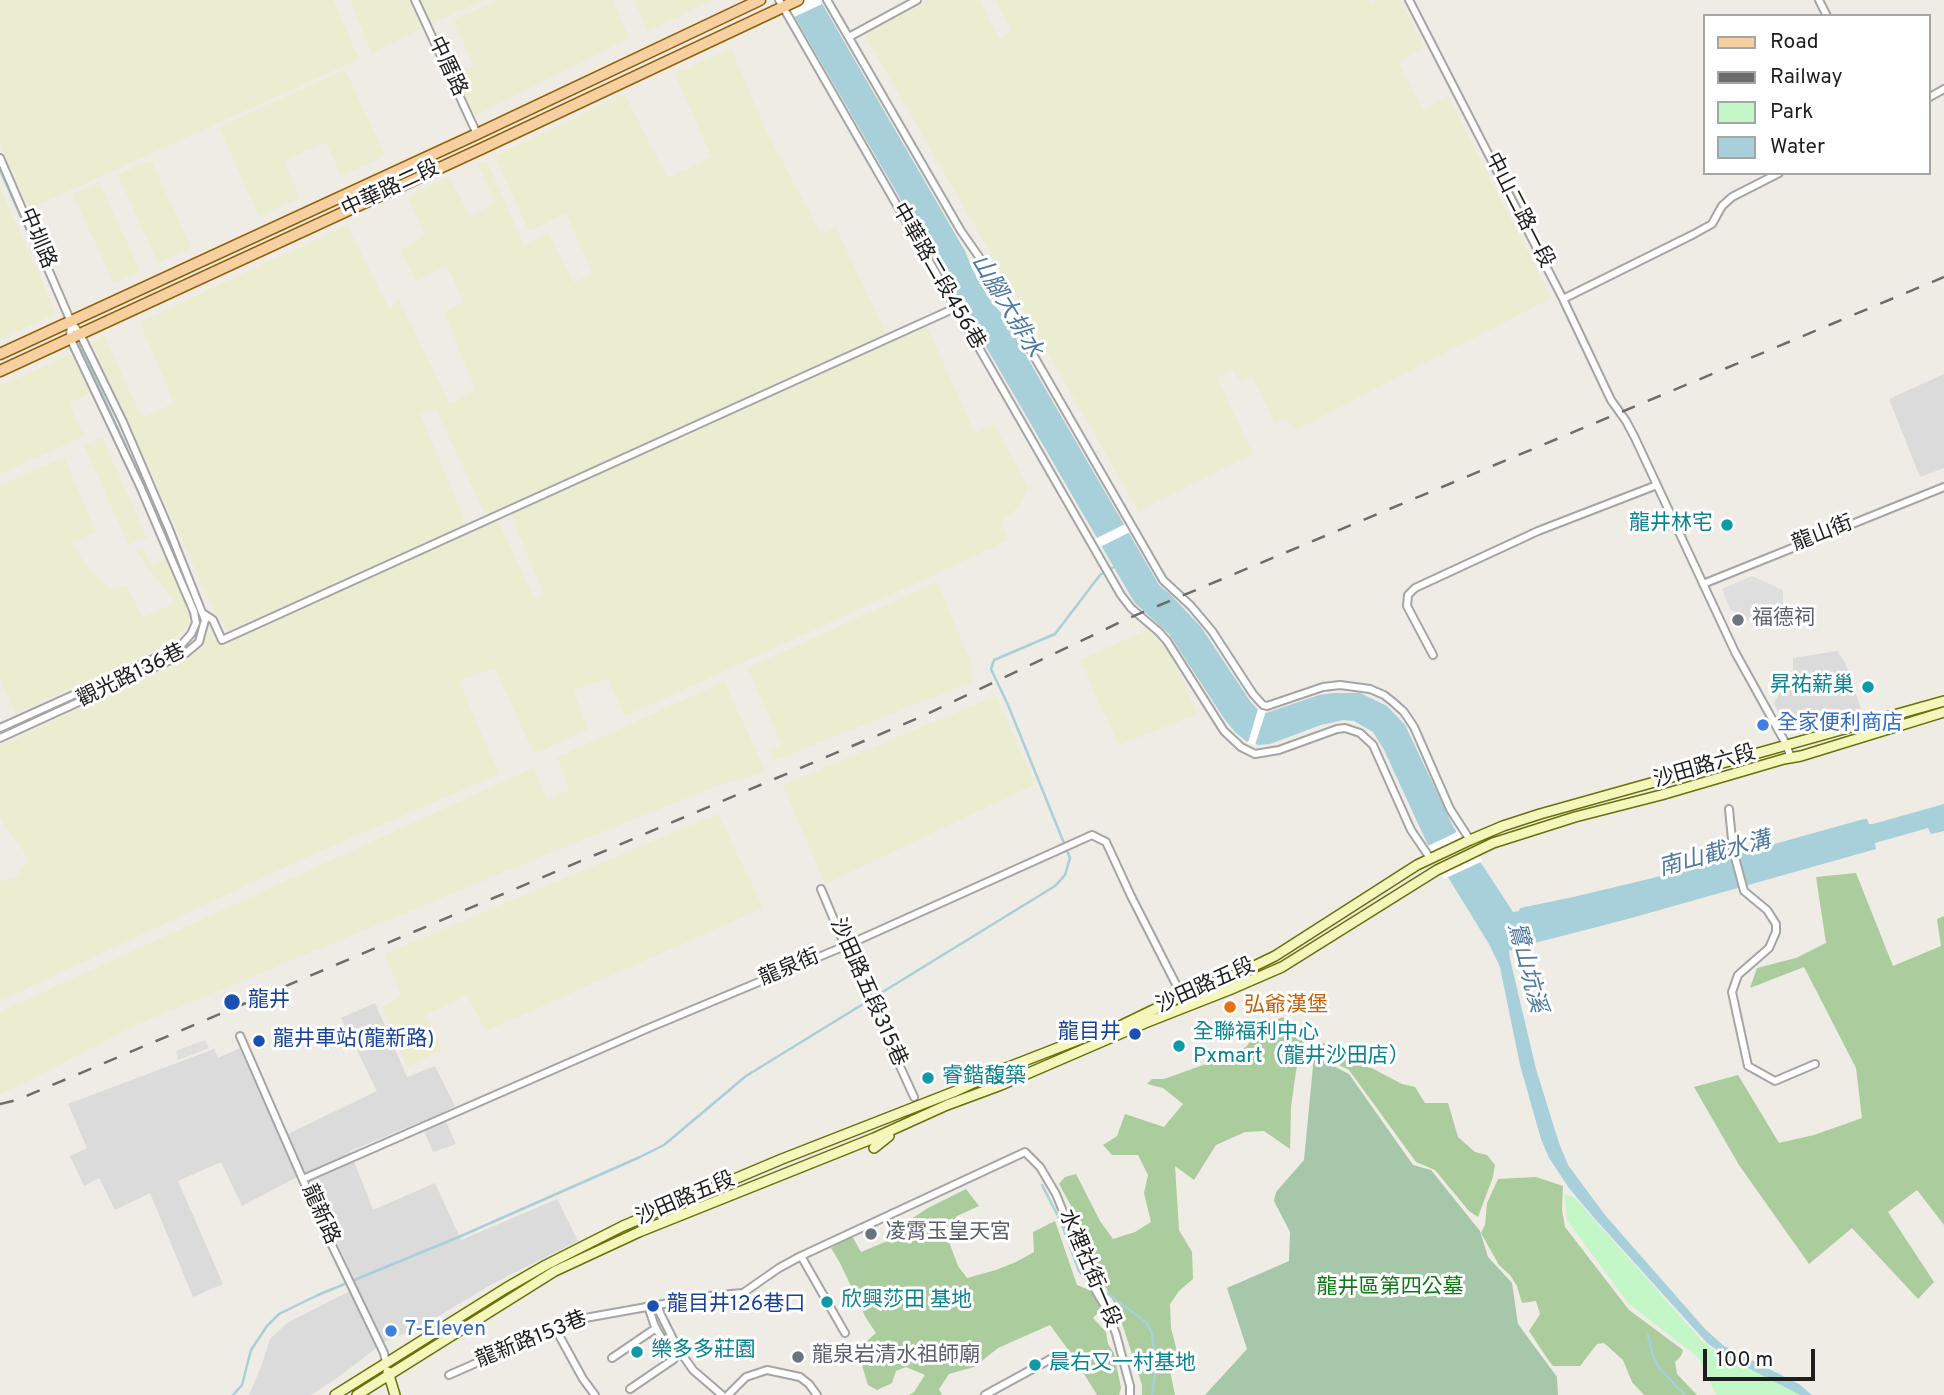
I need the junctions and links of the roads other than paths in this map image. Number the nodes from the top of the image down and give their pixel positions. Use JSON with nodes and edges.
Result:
{"nodes":[{"id":1,"x":415,"y":0,"type":"edge"},
{"id":2,"x":760,"y":0,"type":"edge"},
{"id":3,"x":798,"y":0,"type":"edge"},
{"id":4,"x":827,"y":0,"type":"edge"},
{"id":5,"x":917,"y":0,"type":"edge"},
{"id":6,"x":1409,"y":0,"type":"edge"},
{"id":7,"x":780,"y":4,"type":"edge"},
{"id":8,"x":849,"y":37,"type":"junction"},
{"id":9,"x":477,"y":134,"type":"junction"},
{"id":10,"x":0,"y":158,"type":"edge"},
{"id":11,"x":1775,"y":175,"type":"edge"},
{"id":12,"x":356,"y":188,"type":"junction"},
{"id":13,"x":363,"y":203,"type":"junction"},
{"id":14,"x":1563,"y":299,"type":"junction"},
{"id":15,"x":955,"y":308,"type":"junction"},
{"id":16,"x":71,"y":322,"type":"junction"},
{"id":17,"x":80,"y":334,"type":"junction"},
{"id":18,"x":70,"y":338,"type":"junction"},
{"id":19,"x":0,"y":354,"type":"edge"},
{"id":20,"x":0,"y":371,"type":"edge"},
{"id":21,"x":1657,"y":485,"type":"junction"},
{"id":22,"x":1944,"y":487,"type":"edge"},
{"id":23,"x":1703,"y":583,"type":"junction"},
{"id":24,"x":204,"y":614,"type":"junction"},
{"id":25,"x":1433,"y":654,"type":"dead end"},
{"id":26,"x":1944,"y":701,"type":"edge"},
{"id":27,"x":1944,"y":712,"type":"edge"},
{"id":28,"x":0,"y":727,"type":"edge"},
{"id":29,"x":0,"y":738,"type":"edge"},
{"id":30,"x":1786,"y":744,"type":"junction"},
{"id":31,"x":1791,"y":758,"type":"junction"},
{"id":32,"x":1729,"y":809,"type":"dead end"},
{"id":33,"x":1469,"y":840,"type":"junction"},
{"id":34,"x":1430,"y":858,"type":"junction"},
{"id":35,"x":821,"y":888,"type":"dead end"},
{"id":36,"x":845,"y":946,"type":"junction"},
{"id":37,"x":1282,"y":967,"type":"joint"},
{"id":38,"x":1182,"y":996,"type":"junction"},
{"id":39,"x":1187,"y":1006,"type":"junction"},
{"id":40,"x":1122,"y":1025,"type":"junction"},
{"id":41,"x":240,"y":1036,"type":"dead end"},
{"id":42,"x":1058,"y":1048,"type":"junction"},
{"id":43,"x":1081,"y":1055,"type":"junction"},
{"id":44,"x":1815,"y":1064,"type":"dead end"},
{"id":45,"x":1014,"y":1079,"type":"junction"},
{"id":46,"x":916,"y":1103,"type":"junction"},
{"id":47,"x":944,"y":1107,"type":"junction"},
{"id":48,"x":880,"y":1135,"type":"junction"},
{"id":49,"x":303,"y":1178,"type":"junction"},
{"id":50,"x":721,"y":1184,"type":"junction"},
{"id":51,"x":726,"y":1198,"type":"junction"},
{"id":52,"x":801,"y":1256,"type":"junction"},
{"id":53,"x":553,"y":1267,"type":"junction"},
{"id":54,"x":658,"y":1305,"type":"junction"},
{"id":55,"x":648,"y":1306,"type":"junction"},
{"id":56,"x":555,"y":1328,"type":"junction"},
{"id":57,"x":656,"y":1328,"type":"junction"},
{"id":58,"x":845,"y":1333,"type":"dead end"},
{"id":59,"x":1058,"y":1355,"type":"dead end"},
{"id":60,"x":612,"y":1358,"type":"dead end"},
{"id":61,"x":386,"y":1363,"type":"junction"},
{"id":62,"x":449,"y":1375,"type":"dead end"},
{"id":63,"x":388,"y":1376,"type":"junction"},
{"id":64,"x":630,"y":1390,"type":"dead end"},
{"id":65,"x":990,"y":1394,"type":"edge"},
{"id":66,"x":335,"y":1395,"type":"edge"},
{"id":67,"x":357,"y":1395,"type":"edge"},
{"id":68,"x":395,"y":1395,"type":"edge"},
{"id":69,"x":594,"y":1395,"type":"edge"},
{"id":70,"x":722,"y":1395,"type":"edge"},
{"id":71,"x":728,"y":1395,"type":"edge"},
{"id":72,"x":817,"y":1395,"type":"edge"},
{"id":73,"x":1130,"y":1395,"type":"edge"}],
"edges":[{"from":1,"to":9,"type":"street","name":"中厝路"},
{"from":2,"to":9,"type":"main road","name":"中華路二段"},
{"from":3,"to":7,"type":"main road","name":"中華路二段"},
{"from":4,"to":8,"type":"street"},
{"from":5,"to":8,"type":"street"},
{"from":6,"to":14,"type":"street","name":"中山二路一段"},
{"from":7,"to":13,"type":"main road","name":"中華路二段"},
{"from":7,"to":15,"type":"street","name":"中華路二段456巷"},
{"from":8,"to":33,"type":"street"},
{"from":9,"to":12,"type":"main road","name":"中華路二段"},
{"from":10,"to":16,"type":"street","name":"中圳路"},
{"from":11,"to":14,"type":"street"},
{"from":12,"to":13,"type":"main road"},
{"from":12,"to":16,"type":"main road","name":"中華路二段"},
{"from":13,"to":17,"type":"main road","name":"中華路二段"},
{"from":14,"to":21,"type":"street","name":"中山二路一段"},
{"from":15,"to":24,"type":"street"},
{"from":15,"to":34,"type":"street","name":"中華路二段456巷"},
{"from":16,"to":17,"type":"street"},
{"from":16,"to":18,"type":"street"},
{"from":16,"to":19,"type":"main road","name":"中華路二段"},
{"from":17,"to":18,"type":"main road","name":"中華路二段"},
{"from":17,"to":24,"type":"street"},
{"from":18,"to":20,"type":"main road","name":"中華路二段"},
{"from":18,"to":28,"type":"street"},
{"from":21,"to":23,"type":"street"},
{"from":21,"to":25,"type":"street"},
{"from":22,"to":23,"type":"street","name":"龍山街"},
{"from":23,"to":30,"type":"street"},
{"from":24,"to":29,"type":"street","name":"觀光路136巷"},
{"from":26,"to":30,"type":"street","name":"沙田路六段"},
{"from":27,"to":31,"type":"street","name":"沙田路六段"},
{"from":30,"to":31,"type":"street"},
{"from":30,"to":33,"type":"street","name":"沙田路六段"},
{"from":31,"to":37,"type":"street","name":"沙田路六段"},
{"from":32,"to":44,"type":"street"},
{"from":33,"to":34,"type":"street","name":"沙田路六段"},
{"from":34,"to":38,"type":"street","name":"沙田路五段"},
{"from":35,"to":36,"type":"street","name":"沙田路五段315巷"},
{"from":36,"to":38,"type":"street","name":"龍泉街"},
{"from":36,"to":46,"type":"street","name":"沙田路五段315巷"},
{"from":36,"to":49,"type":"street","name":"龍泉街"},
{"from":37,"to":39,"type":"street","name":"沙田路五段"},
{"from":38,"to":39,"type":"street","name":"龍泉街"},
{"from":38,"to":40,"type":"street","name":"沙田路五段"},
{"from":39,"to":43,"type":"street","name":"沙田路五段"},
{"from":40,"to":42,"type":"street","name":"沙田路五段"},
{"from":40,"to":43,"type":"street"},
{"from":41,"to":49,"type":"street","name":"龍新路"},
{"from":42,"to":45,"type":"street","name":"沙田路五段"},
{"from":42,"to":46,"type":"street","name":"沙田路五段"},
{"from":43,"to":45,"type":"street","name":"沙田路五段"},
{"from":45,"to":47,"type":"street","name":"沙田路五段"},
{"from":46,"to":48,"type":"street"},
{"from":46,"to":50,"type":"street","name":"沙田路五段"},
{"from":47,"to":48,"type":"street","name":"沙田路五段"},
{"from":47,"to":48,"type":"street"},
{"from":48,"to":51,"type":"street","name":"沙田路五段"},
{"from":49,"to":61,"type":"street","name":"龍新路"},
{"from":50,"to":51,"type":"street"},
{"from":50,"to":53,"type":"street","name":"沙田路五段"},
{"from":51,"to":53,"type":"street","name":"沙田路五段"},
{"from":52,"to":54,"type":"street","name":"龍新路153巷"},
{"from":52,"to":58,"type":"street"},
{"from":52,"to":73,"type":"street","name":"水裡社街一段"},
{"from":53,"to":61,"type":"street","name":"沙田路五段"},
{"from":53,"to":63,"type":"street","name":"沙田路五段"},
{"from":54,"to":55,"type":"street","name":"龍新路153巷"},
{"from":54,"to":70,"type":"street"},
{"from":55,"to":56,"type":"street","name":"龍新路153巷"},
{"from":55,"to":57,"type":"street"},
{"from":56,"to":62,"type":"street","name":"龍新路153巷"},
{"from":56,"to":69,"type":"street"},
{"from":57,"to":60,"type":"street"},
{"from":57,"to":64,"type":"street"},
{"from":59,"to":65,"type":"street"},
{"from":61,"to":63,"type":"street","name":"龍新路"},
{"from":61,"to":66,"type":"street","name":"沙田路五段"},
{"from":63,"to":67,"type":"street","name":"沙田路五段"},
{"from":63,"to":68,"type":"street","name":"龍新路"},
{"from":71,"to":72,"type":"street"}]}
